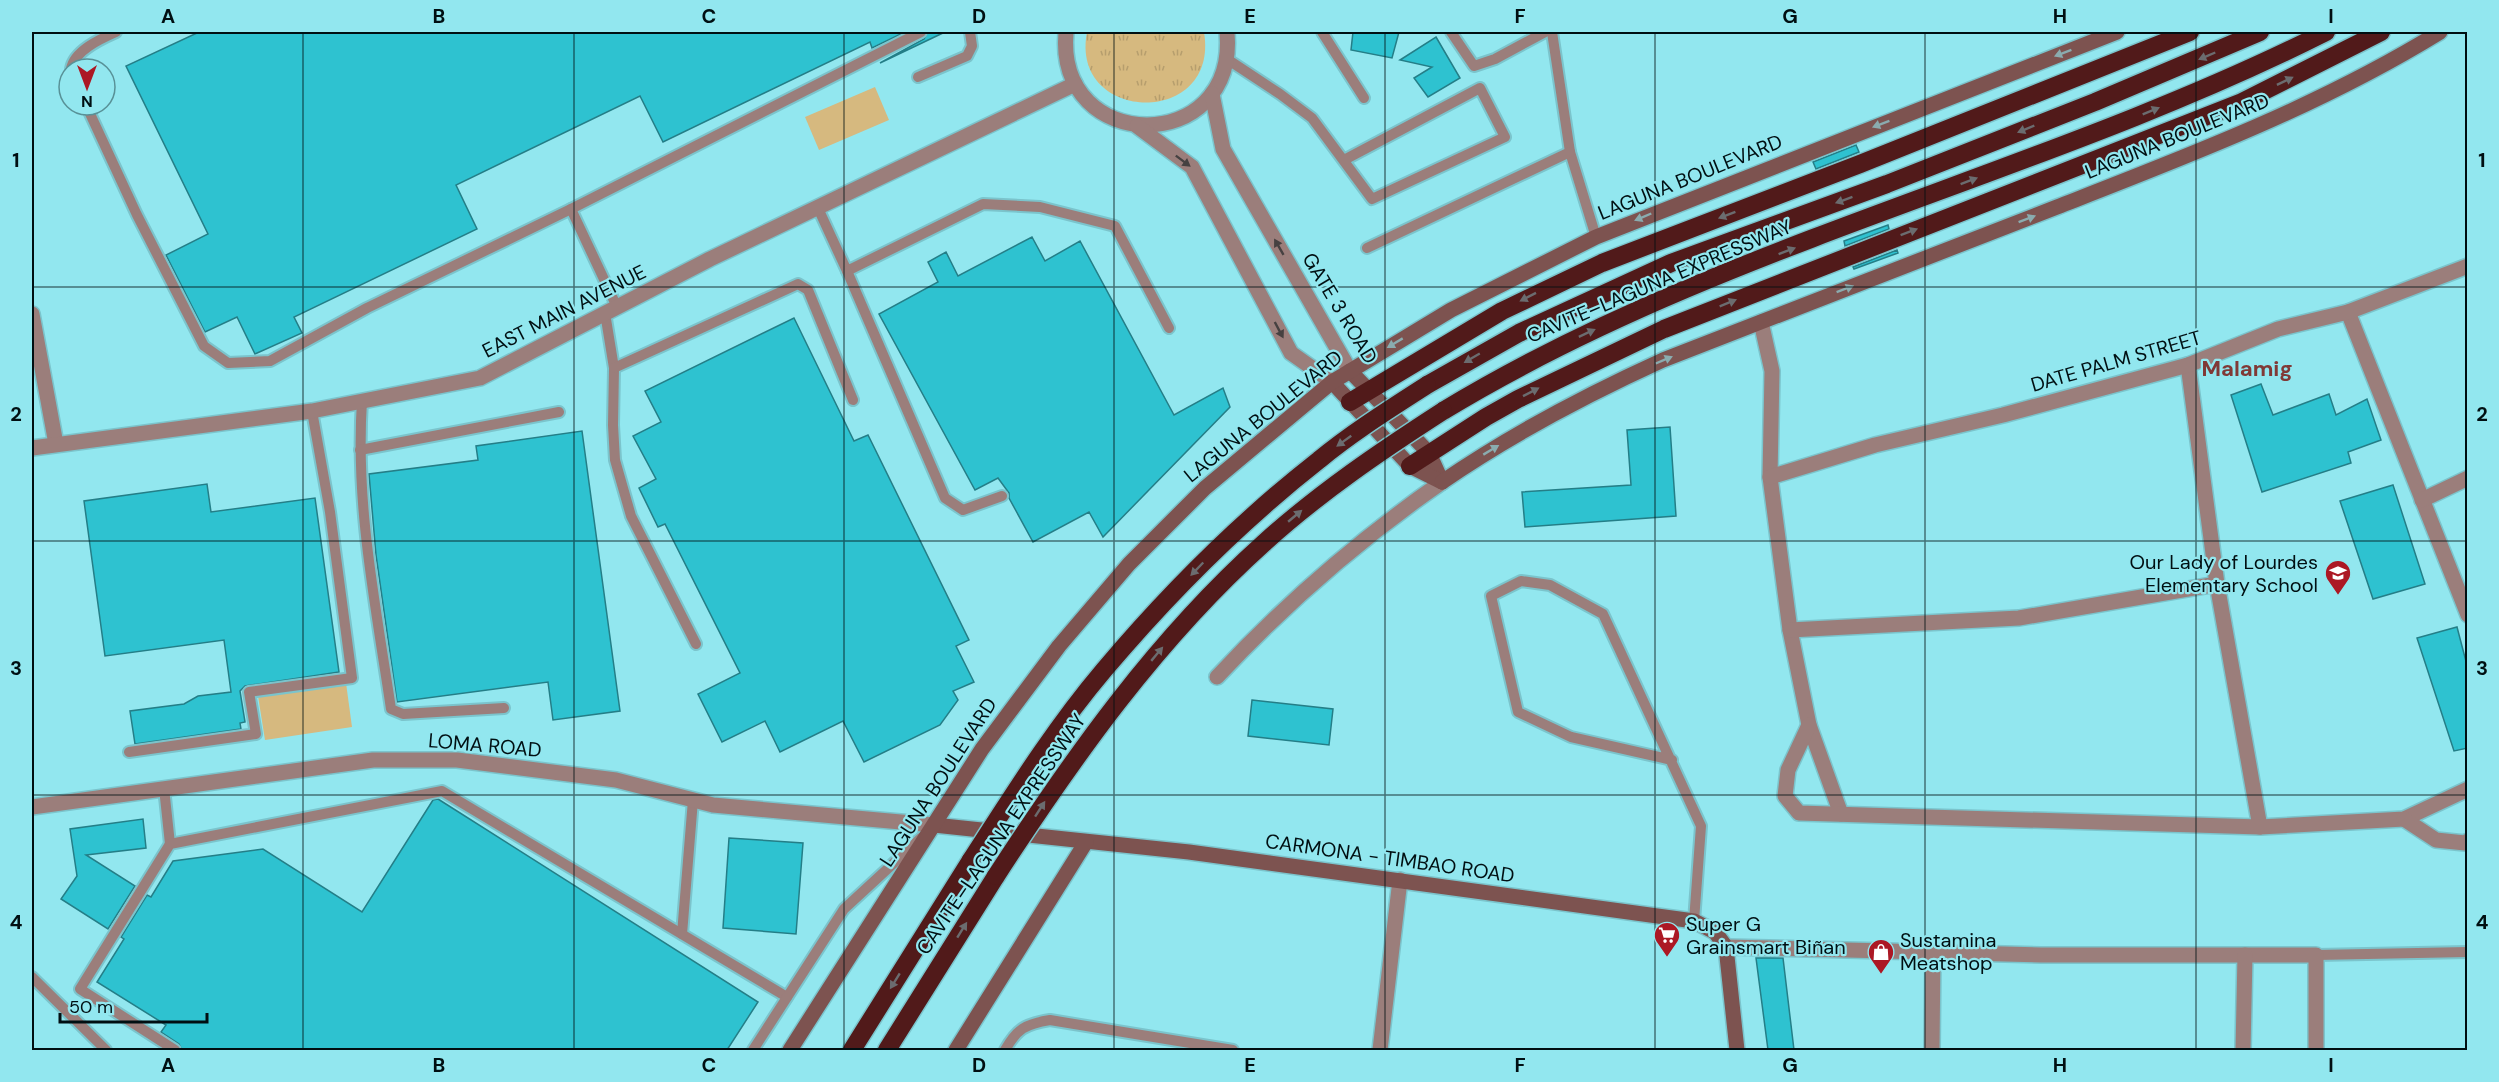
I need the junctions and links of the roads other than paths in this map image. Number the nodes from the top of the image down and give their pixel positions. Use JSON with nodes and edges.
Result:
{"nodes":[{"id":1,"x":116,"y":32,"type":"edge"},
{"id":2,"x":921,"y":32,"type":"edge"},
{"id":3,"x":970,"y":32,"type":"edge"},
{"id":4,"x":1066,"y":32,"type":"edge"},
{"id":5,"x":1227,"y":32,"type":"edge"},
{"id":6,"x":1322,"y":32,"type":"edge"},
{"id":7,"x":1451,"y":32,"type":"edge"},
{"id":8,"x":1545,"y":32,"type":"edge"},
{"id":9,"x":1552,"y":32,"type":"edge"},
{"id":10,"x":2117,"y":32,"type":"edge"},
{"id":11,"x":2190,"y":32,"type":"edge"},
{"id":12,"x":2260,"y":32,"type":"edge"},
{"id":13,"x":2326,"y":32,"type":"edge"},
{"id":14,"x":2381,"y":32,"type":"edge"},
{"id":15,"x":2440,"y":32,"type":"edge"},
{"id":16,"x":78,"y":57,"type":"edge"},
{"id":17,"x":1227,"y":59,"type":"junction"},
{"id":18,"x":918,"y":78,"type":"dead end"},
{"id":19,"x":1075,"y":84,"type":"junction"},
{"id":20,"x":1212,"y":94,"type":"junction"},
{"id":21,"x":1364,"y":98,"type":"dead end"},
{"id":22,"x":92,"y":117,"type":"edge"},
{"id":23,"x":1137,"y":126,"type":"junction"},
{"id":24,"x":1570,"y":152,"type":"junction"},
{"id":25,"x":1344,"y":160,"type":"junction"},
{"id":26,"x":817,"y":206,"type":"junction"},
{"id":27,"x":571,"y":209,"type":"junction"},
{"id":28,"x":1596,"y":237,"type":"junction"},
{"id":29,"x":1367,"y":248,"type":"dead end"},
{"id":30,"x":2468,"y":266,"type":"edge"},
{"id":31,"x":848,"y":271,"type":"junction"},
{"id":32,"x":611,"y":310,"type":"junction"},
{"id":33,"x":2348,"y":312,"type":"junction"},
{"id":34,"x":32,"y":314,"type":"edge"},
{"id":35,"x":1761,"y":322,"type":"junction"},
{"id":36,"x":1169,"y":328,"type":"dead end"},
{"id":37,"x":2188,"y":365,"type":"junction"},
{"id":38,"x":614,"y":368,"type":"junction"},
{"id":39,"x":1350,"y":371,"type":"junction"},
{"id":40,"x":1332,"y":382,"type":"junction"},
{"id":41,"x":1369,"y":390,"type":"junction"},
{"id":42,"x":853,"y":400,"type":"dead end"},
{"id":43,"x":363,"y":401,"type":"junction"},
{"id":44,"x":1350,"y":402,"type":"junction"},
{"id":45,"x":312,"y":411,"type":"junction"},
{"id":46,"x":559,"y":412,"type":"dead end"},
{"id":47,"x":56,"y":444,"type":"junction"},
{"id":48,"x":32,"y":447,"type":"edge"},
{"id":49,"x":360,"y":450,"type":"junction"},
{"id":50,"x":1429,"y":453,"type":"junction"},
{"id":51,"x":1410,"y":466,"type":"junction"},
{"id":52,"x":1770,"y":477,"type":"junction"},
{"id":53,"x":2468,"y":478,"type":"edge"},
{"id":54,"x":1442,"y":482,"type":"junction"},
{"id":55,"x":1002,"y":496,"type":"dead end"},
{"id":56,"x":2422,"y":500,"type":"junction"},
{"id":57,"x":2217,"y":584,"type":"junction"},
{"id":58,"x":2468,"y":615,"type":"edge"},
{"id":59,"x":1790,"y":630,"type":"junction"},
{"id":60,"x":696,"y":644,"type":"dead end"},
{"id":61,"x":1216,"y":677,"type":"dead end"},
{"id":62,"x":504,"y":708,"type":"dead end"},
{"id":63,"x":1809,"y":725,"type":"junction"},
{"id":64,"x":129,"y":752,"type":"dead end"},
{"id":65,"x":1672,"y":760,"type":"junction"},
{"id":66,"x":164,"y":788,"type":"junction"},
{"id":67,"x":2468,"y":789,"type":"edge"},
{"id":68,"x":693,"y":800,"type":"junction"},
{"id":69,"x":32,"y":807,"type":"edge"},
{"id":70,"x":1841,"y":814,"type":"junction"},
{"id":71,"x":2404,"y":819,"type":"junction"},
{"id":72,"x":934,"y":825,"type":"junction"},
{"id":73,"x":2260,"y":827,"type":"junction"},
{"id":74,"x":2468,"y":841,"type":"edge"},
{"id":75,"x":1086,"y":842,"type":"junction"},
{"id":76,"x":170,"y":844,"type":"junction"},
{"id":77,"x":1400,"y":880,"type":"junction"},
{"id":78,"x":1694,"y":921,"type":"junction"},
{"id":79,"x":682,"y":934,"type":"junction"},
{"id":80,"x":1726,"y":947,"type":"junction"},
{"id":81,"x":1933,"y":952,"type":"junction"},
{"id":82,"x":2468,"y":952,"type":"edge"},
{"id":83,"x":2245,"y":956,"type":"junction"},
{"id":84,"x":2316,"y":956,"type":"junction"},
{"id":85,"x":32,"y":977,"type":"edge"},
{"id":86,"x":787,"y":997,"type":"junction"},
{"id":87,"x":106,"y":1050,"type":"edge"},
{"id":88,"x":175,"y":1050,"type":"edge"},
{"id":89,"x":753,"y":1050,"type":"edge"},
{"id":90,"x":790,"y":1050,"type":"edge"},
{"id":91,"x":852,"y":1050,"type":"edge"},
{"id":92,"x":886,"y":1050,"type":"edge"},
{"id":93,"x":956,"y":1050,"type":"edge"},
{"id":94,"x":1005,"y":1050,"type":"edge"},
{"id":95,"x":1233,"y":1050,"type":"edge"},
{"id":96,"x":1380,"y":1050,"type":"edge"},
{"id":97,"x":1737,"y":1050,"type":"edge"},
{"id":98,"x":1932,"y":1050,"type":"edge"},
{"id":99,"x":2243,"y":1050,"type":"edge"},
{"id":100,"x":2316,"y":1050,"type":"edge"}],
"edges":[{"from":1,"to":16,"type":"lane"},
{"from":2,"to":27,"type":"lane"},
{"from":3,"to":18,"type":"lane"},
{"from":4,"to":19,"type":"street"},
{"from":5,"to":17,"type":"street"},
{"from":6,"to":21,"type":"lane"},
{"from":7,"to":8,"type":"lane"},
{"from":9,"to":24,"type":"lane"},
{"from":10,"to":28,"type":"main road","name":"LAGUNA BOULEVARD","one_way":true},
{"from":11,"to":41,"type":"highway","one_way":true},
{"from":12,"to":91,"type":"highway","name":"CAVITE–LAGUNA EXPRESSWAY","one_way":true,"bridge":true},
{"from":92,"to":13,"type":"highway","name":"CAVITE–LAGUNA EXPRESSWAY","one_way":true,"bridge":true},
{"from":50,"to":14,"type":"highway","one_way":true},
{"from":35,"to":15,"type":"main road","name":"LAGUNA BOULEVARD","one_way":true},
{"from":17,"to":20,"type":"street"},
{"from":17,"to":25,"type":"lane"},
{"from":19,"to":23,"type":"street"},
{"from":19,"to":26,"type":"street","name":"EAST MAIN AVENUE"},
{"from":20,"to":23,"type":"street"},
{"from":39,"to":20,"type":"street","name":"GATE 3 ROAD","one_way":true},
{"from":22,"to":27,"type":"lane"},
{"from":23,"to":40,"type":"street","one_way":true},
{"from":24,"to":28,"type":"lane"},
{"from":24,"to":29,"type":"lane"},
{"from":25,"to":25,"type":"lane"},
{"from":26,"to":31,"type":"lane"},
{"from":26,"to":32,"type":"street","name":"EAST MAIN AVENUE"},
{"from":27,"to":32,"type":"lane"},
{"from":28,"to":39,"type":"main road","name":"LAGUNA BOULEVARD","one_way":true},
{"from":30,"to":33,"type":"street","name":"DATE PALM STREET"},
{"from":31,"to":36,"type":"lane"},
{"from":31,"to":55,"type":"lane"},
{"from":32,"to":38,"type":"lane"},
{"from":32,"to":43,"type":"street","name":"EAST MAIN AVENUE"},
{"from":33,"to":37,"type":"street","name":"DATE PALM STREET"},
{"from":33,"to":56,"type":"street"},
{"from":34,"to":47,"type":"street"},
{"from":35,"to":52,"type":"street"},
{"from":54,"to":35,"type":"main road","name":"LAGUNA BOULEVARD","one_way":true},
{"from":37,"to":52,"type":"street","name":"DATE PALM STREET"},
{"from":37,"to":57,"type":"street"},
{"from":38,"to":42,"type":"lane"},
{"from":38,"to":60,"type":"lane"},
{"from":39,"to":40,"type":"main road","name":"LAGUNA BOULEVARD"},
{"from":39,"to":41,"type":"main road","name":"GATE 3 ROAD"},
{"from":40,"to":44,"type":"main road"},
{"from":40,"to":72,"type":"main road","name":"LAGUNA BOULEVARD"},
{"from":41,"to":44,"type":"highway"},
{"from":41,"to":50,"type":"main road","name":"GATE 3 ROAD"},
{"from":43,"to":45,"type":"street","name":"EAST MAIN AVENUE"},
{"from":43,"to":49,"type":"lane"},
{"from":44,"to":51,"type":"main road"},
{"from":45,"to":47,"type":"street","name":"EAST MAIN AVENUE"},
{"from":45,"to":64,"type":"lane"},
{"from":46,"to":49,"type":"lane"},
{"from":47,"to":48,"type":"street","name":"EAST MAIN AVENUE"},
{"from":49,"to":62,"type":"lane"},
{"from":50,"to":51,"type":"highway"},
{"from":50,"to":54,"type":"main road","name":"GATE 3 ROAD"},
{"from":51,"to":54,"type":"main road"},
{"from":52,"to":59,"type":"street"},
{"from":53,"to":56,"type":"street"},
{"from":54,"to":61,"type":"street","name":"LAGUNA BOULEVARD"},
{"from":56,"to":58,"type":"street"},
{"from":57,"to":59,"type":"street"},
{"from":57,"to":73,"type":"street"},
{"from":59,"to":63,"type":"street"},
{"from":63,"to":70,"type":"street"},
{"from":63,"to":70,"type":"street"},
{"from":65,"to":65,"type":"lane"},
{"from":65,"to":78,"type":"lane"},
{"from":66,"to":68,"type":"street","name":"LOMA ROAD"},
{"from":66,"to":69,"type":"street","name":"LOMA ROAD"},
{"from":66,"to":76,"type":"lane"},
{"from":67,"to":71,"type":"street"},
{"from":68,"to":72,"type":"street","name":"LOMA ROAD"},
{"from":68,"to":79,"type":"lane"},
{"from":70,"to":73,"type":"street"},
{"from":71,"to":73,"type":"street"},
{"from":71,"to":74,"type":"street"},
{"from":72,"to":75,"type":"main road","name":"CARMONA - TIMBAO ROAD"},
{"from":72,"to":86,"type":"lane"},
{"from":72,"to":90,"type":"main road","name":"LAGUNA BOULEVARD"},
{"from":75,"to":77,"type":"main road","name":"CARMONA - TIMBAO ROAD"},
{"from":75,"to":93,"type":"main road"},
{"from":76,"to":79,"type":"lane"},
{"from":76,"to":88,"type":"lane"},
{"from":77,"to":78,"type":"main road","name":"CARMONA - TIMBAO ROAD"},
{"from":77,"to":96,"type":"street"},
{"from":78,"to":80,"type":"main road","name":"CARMONA - TIMBAO ROAD"},
{"from":79,"to":86,"type":"lane"},
{"from":80,"to":81,"type":"street"},
{"from":80,"to":97,"type":"main road"},
{"from":81,"to":83,"type":"street"},
{"from":81,"to":98,"type":"street"},
{"from":82,"to":84,"type":"lane"},
{"from":83,"to":84,"type":"street"},
{"from":83,"to":99,"type":"street"},
{"from":84,"to":100,"type":"street"},
{"from":85,"to":87,"type":"lane"},
{"from":86,"to":89,"type":"lane"},
{"from":94,"to":95,"type":"lane"}]}
